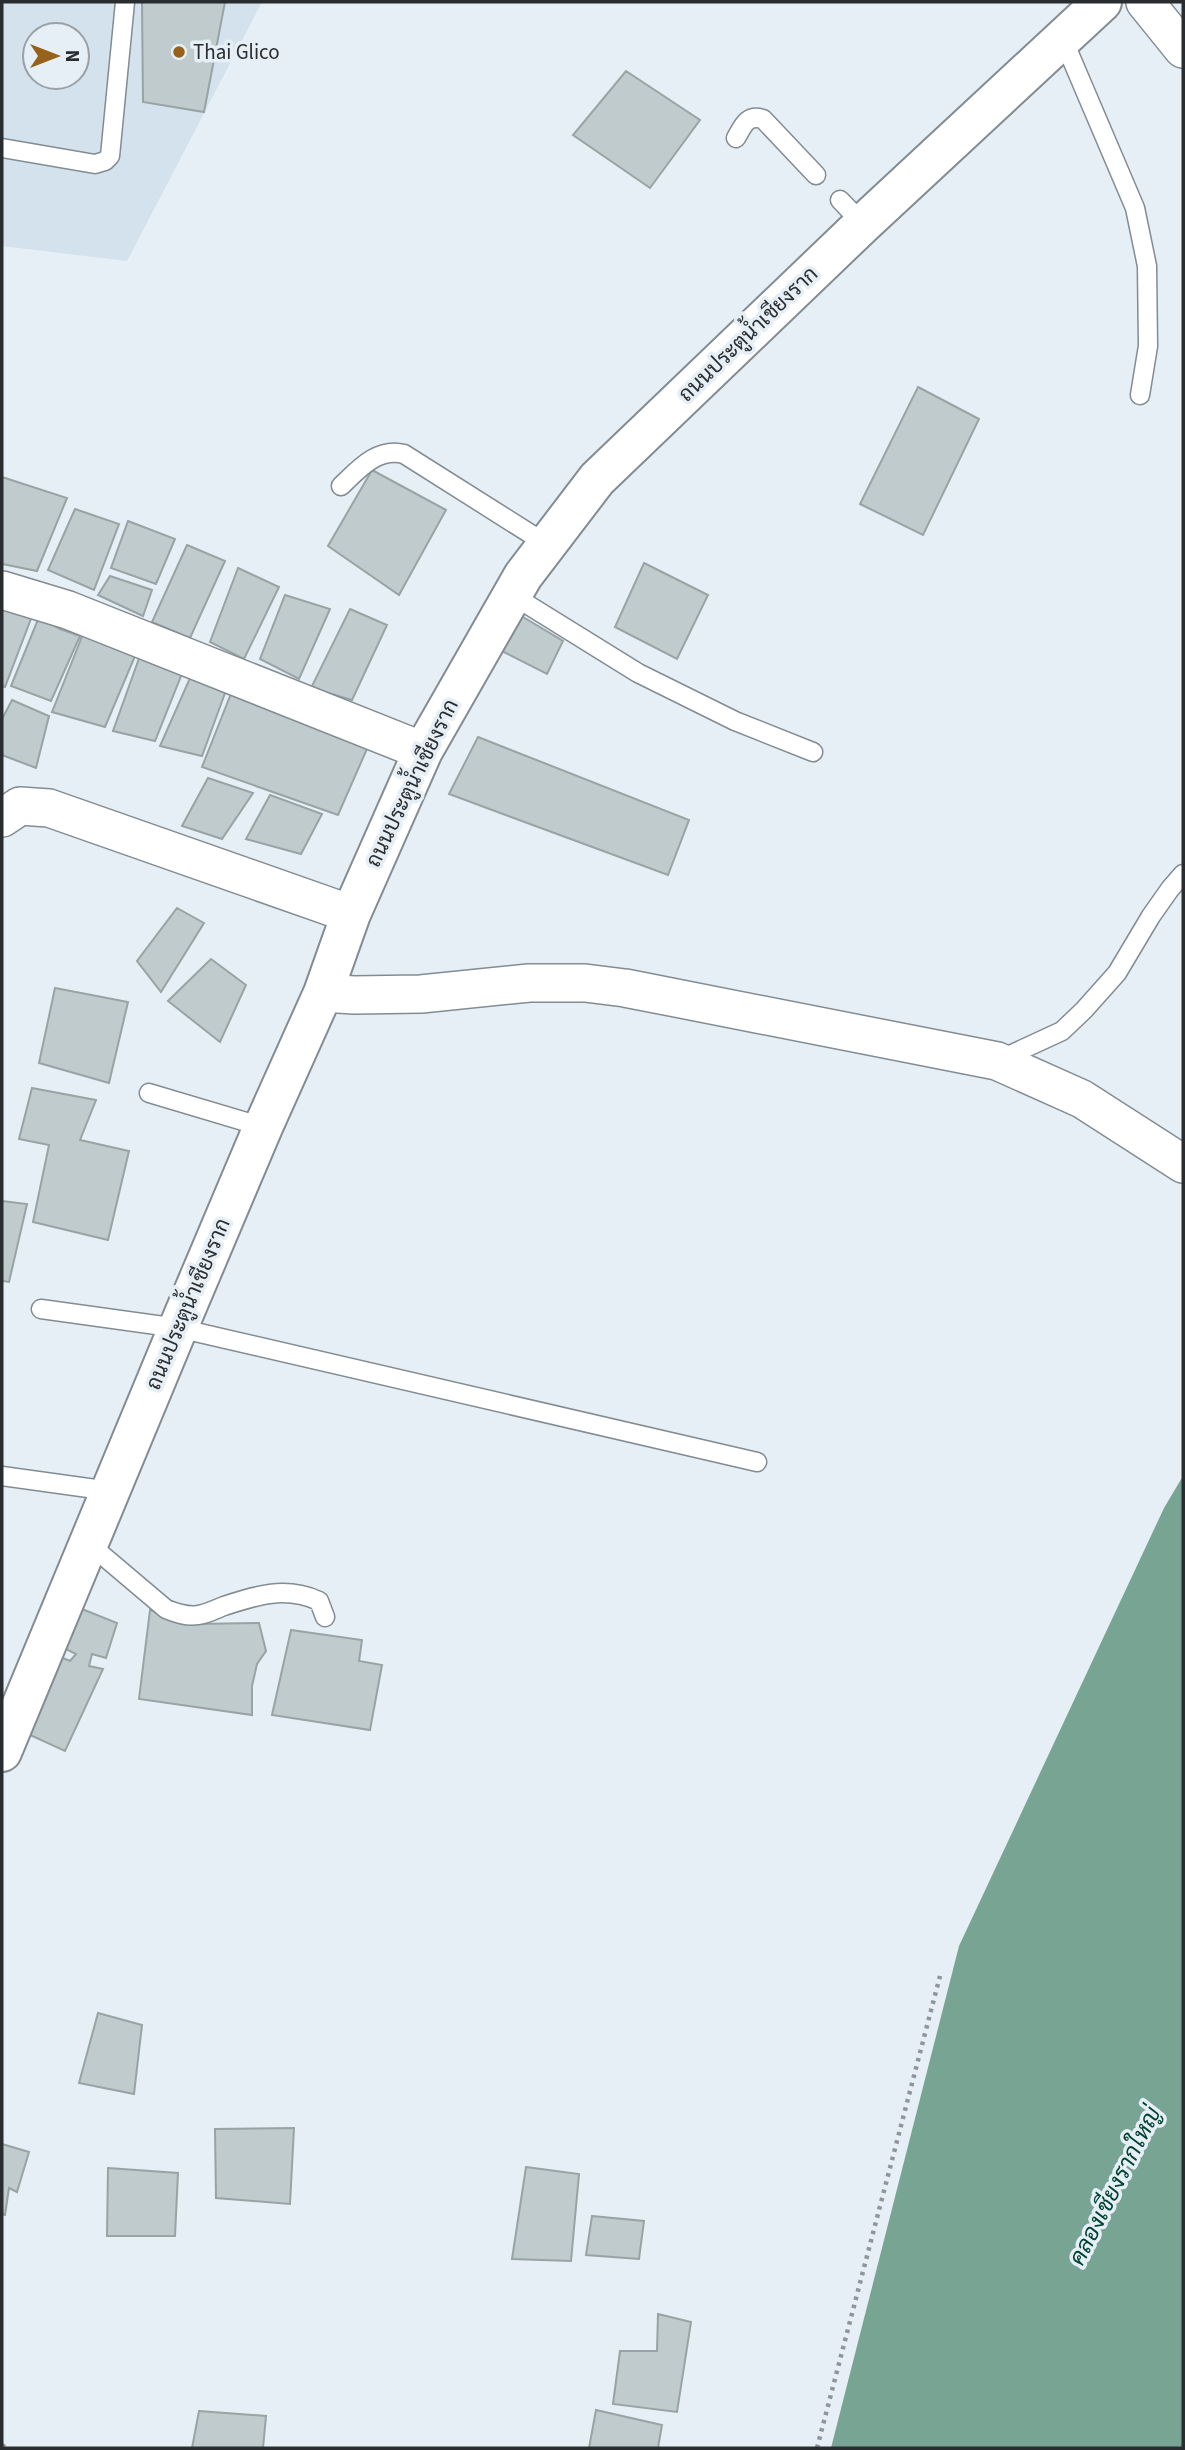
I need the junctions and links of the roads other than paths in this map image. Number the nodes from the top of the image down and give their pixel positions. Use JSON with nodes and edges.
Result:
{"nodes":[{"id":1,"x":125,"y":2,"type":"edge"},
{"id":2,"x":1102,"y":2,"type":"edge"},
{"id":3,"x":1145,"y":2,"type":"edge"},
{"id":4,"x":1063,"y":39,"type":"junction"},
{"id":5,"x":1183,"y":49,"type":"edge"},
{"id":6,"x":736,"y":138,"type":"dead end"},
{"id":7,"x":2,"y":148,"type":"edge"},
{"id":8,"x":816,"y":175,"type":"dead end"},
{"id":9,"x":1140,"y":395,"type":"dead end"},
{"id":10,"x":341,"y":486,"type":"dead end"},
{"id":11,"x":548,"y":545,"type":"junction"},
{"id":12,"x":2,"y":590,"type":"edge"},
{"id":13,"x":512,"y":594,"type":"junction"},
{"id":14,"x":423,"y":751,"type":"junction"},
{"id":15,"x":813,"y":752,"type":"dead end"},
{"id":16,"x":2,"y":818,"type":"edge"},
{"id":17,"x":1183,"y":874,"type":"edge"},
{"id":18,"x":351,"y":914,"type":"junction"},
{"id":19,"x":323,"y":993,"type":"junction"},
{"id":20,"x":997,"y":1061,"type":"junction"},
{"id":21,"x":149,"y":1093,"type":"dead end"},
{"id":22,"x":263,"y":1127,"type":"junction"},
{"id":23,"x":1183,"y":1164,"type":"edge"},
{"id":24,"x":41,"y":1309,"type":"dead end"},
{"id":25,"x":178,"y":1328,"type":"junction"},
{"id":26,"x":757,"y":1462,"type":"dead end"},
{"id":27,"x":2,"y":1476,"type":"edge"},
{"id":28,"x":110,"y":1491,"type":"junction"},
{"id":29,"x":88,"y":1543,"type":"junction"},
{"id":30,"x":325,"y":1617,"type":"dead end"},
{"id":31,"x":3,"y":1745,"type":"edge"}],
"edges":[{"from":1,"to":7,"type":"lane"},
{"from":2,"to":4,"type":"street","name":"ถนนประตูน้ำเชียงราก"},
{"from":3,"to":5,"type":"street"},
{"from":4,"to":9,"type":"lane"},
{"from":4,"to":11,"type":"street","name":"ถนนประตูน้ำเชียงราก"},
{"from":6,"to":8,"type":"lane"},
{"from":10,"to":11,"type":"lane"},
{"from":11,"to":13,"type":"street","name":"ถนนประตูน้ำเชียงราก"},
{"from":12,"to":14,"type":"street"},
{"from":13,"to":14,"type":"street","name":"ถนนประตูน้ำเชียงราก"},
{"from":13,"to":15,"type":"lane"},
{"from":14,"to":18,"type":"street","name":"ถนนประตูน้ำเชียงราก"},
{"from":16,"to":18,"type":"street"},
{"from":17,"to":20,"type":"lane"},
{"from":18,"to":19,"type":"street","name":"ถนนประตูน้ำเชียงราก"},
{"from":19,"to":20,"type":"street"},
{"from":19,"to":22,"type":"street","name":"ถนนประตูน้ำเชียงราก"},
{"from":20,"to":23,"type":"street"},
{"from":21,"to":22,"type":"lane"},
{"from":22,"to":25,"type":"street","name":"ถนนประตูน้ำเชียงราก"},
{"from":24,"to":25,"type":"lane"},
{"from":25,"to":26,"type":"lane"},
{"from":25,"to":28,"type":"street","name":"ถนนประตูน้ำเชียงราก"},
{"from":27,"to":28,"type":"lane"},
{"from":28,"to":29,"type":"street","name":"ถนนประตูน้ำเชียงราก"},
{"from":29,"to":30,"type":"lane"},
{"from":29,"to":31,"type":"street","name":"ถนนประตูน้ำเชียงราก"}]}
